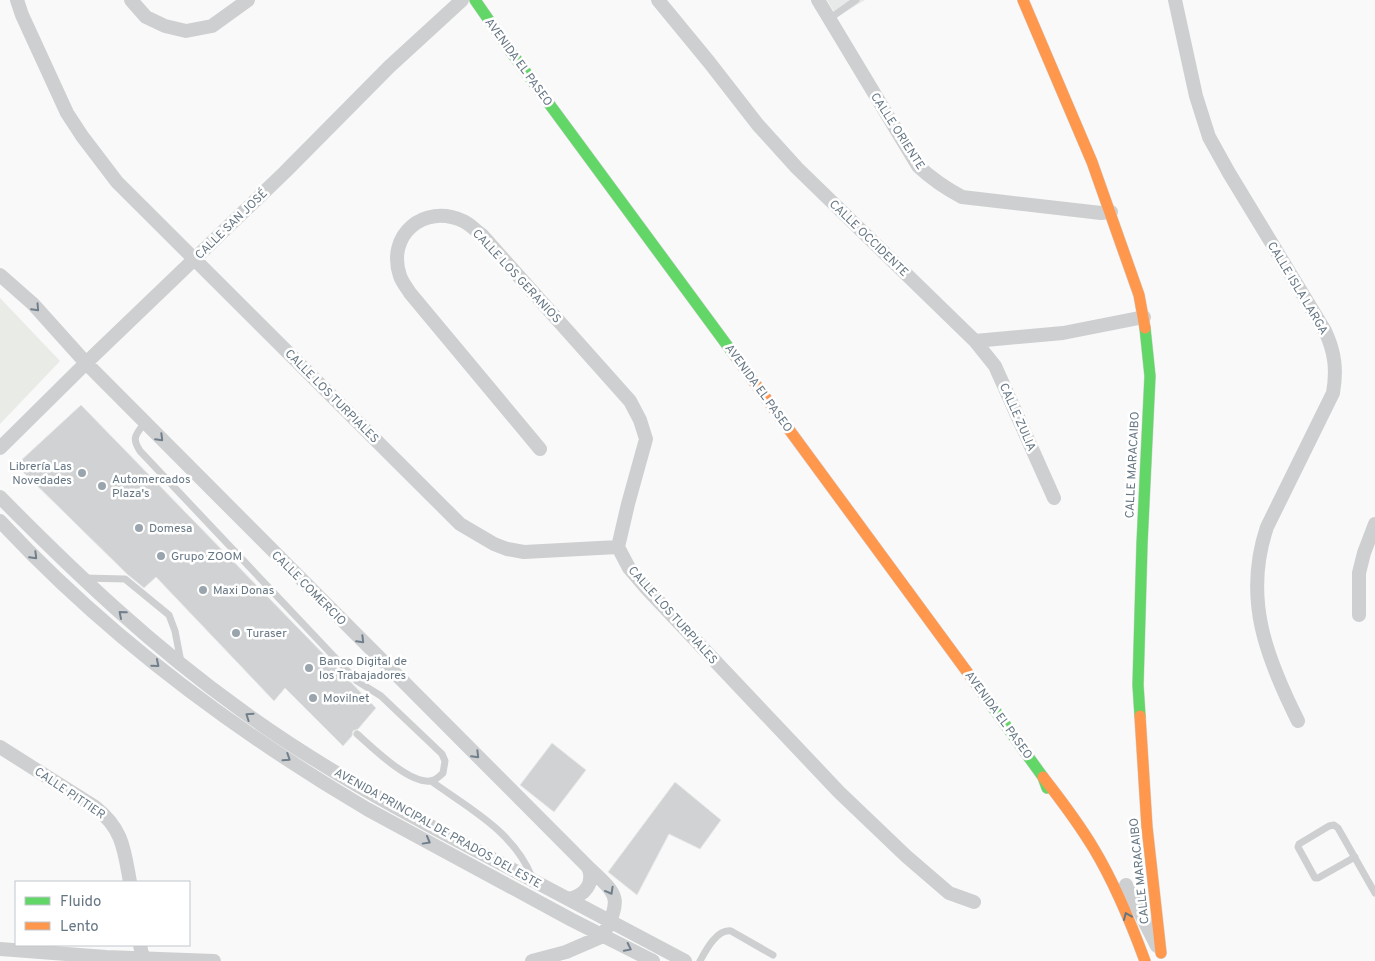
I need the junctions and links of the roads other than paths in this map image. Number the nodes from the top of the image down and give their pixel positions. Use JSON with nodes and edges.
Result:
{"nodes":[{"id":1,"x":17,"y":0,"type":"edge"},
{"id":2,"x":131,"y":0,"type":"edge"},
{"id":3,"x":248,"y":0,"type":"edge"},
{"id":4,"x":462,"y":0,"type":"edge"},
{"id":5,"x":475,"y":0,"type":"edge"},
{"id":6,"x":658,"y":0,"type":"edge"},
{"id":7,"x":818,"y":0,"type":"edge"},
{"id":8,"x":856,"y":0,"type":"edge"},
{"id":9,"x":1023,"y":0,"type":"edge"},
{"id":10,"x":1175,"y":0,"type":"edge"},
{"id":11,"x":829,"y":19,"type":"junction"},
{"id":12,"x":1111,"y":212,"type":"junction"},
{"id":13,"x":194,"y":260,"type":"junction"},
{"id":14,"x":0,"y":276,"type":"edge"},
{"id":15,"x":1144,"y":316,"type":"junction"},
{"id":16,"x":975,"y":341,"type":"junction"},
{"id":17,"x":86,"y":363,"type":"junction"},
{"id":18,"x":145,"y":422,"type":"junction"},
{"id":19,"x":0,"y":448,"type":"edge"},
{"id":20,"x":540,"y":449,"type":"dead end"},
{"id":21,"x":0,"y":497,"type":"edge"},
{"id":22,"x":1054,"y":498,"type":"dead end"},
{"id":23,"x":0,"y":521,"type":"edge"},
{"id":24,"x":1375,"y":524,"type":"edge"},
{"id":25,"x":618,"y":547,"type":"junction"},
{"id":26,"x":80,"y":578,"type":"junction"},
{"id":27,"x":1359,"y":615,"type":"dead end"},
{"id":28,"x":181,"y":664,"type":"junction"},
{"id":29,"x":1298,"y":721,"type":"dead end"},
{"id":30,"x":357,"y":734,"type":"dead end"},
{"id":31,"x":0,"y":747,"type":"edge"},
{"id":32,"x":1043,"y":777,"type":"junction"},
{"id":33,"x":431,"y":781,"type":"junction"},
{"id":34,"x":1355,"y":857,"type":"junction"},
{"id":35,"x":588,"y":867,"type":"junction"},
{"id":36,"x":533,"y":880,"type":"junction"},
{"id":37,"x":130,"y":881,"type":"edge"},
{"id":38,"x":1375,"y":893,"type":"edge"},
{"id":39,"x":568,"y":899,"type":"junction"},
{"id":40,"x":974,"y":902,"type":"dead end"},
{"id":41,"x":610,"y":922,"type":"junction"},
{"id":42,"x":603,"y":936,"type":"junction"},
{"id":43,"x":1126,"y":942,"type":"dead end"},
{"id":44,"x":0,"y":949,"type":"edge"},
{"id":45,"x":142,"y":952,"type":"edge"},
{"id":46,"x":773,"y":955,"type":"dead end"},
{"id":47,"x":1162,"y":957,"type":"edge"},
{"id":48,"x":214,"y":961,"type":"edge"},
{"id":49,"x":532,"y":961,"type":"edge"},
{"id":50,"x":653,"y":961,"type":"edge"},
{"id":51,"x":685,"y":961,"type":"edge"},
{"id":52,"x":700,"y":961,"type":"edge"},
{"id":53,"x":1145,"y":961,"type":"edge"}],
"edges":[{"from":1,"to":13,"type":"street","name":"CALLE LOS TURPIALES"},
{"from":2,"to":3,"type":"street"},
{"from":4,"to":13,"type":"street","name":"CALLE SAN JOSÉ"},
{"from":5,"to":32,"type":"main road","name":"AVENIDA EL PASEO"},
{"from":6,"to":16,"type":"street","name":"CALLE OCCIDENTE"},
{"from":7,"to":11,"type":"street","name":"CALLE ORIENTE"},
{"from":8,"to":11,"type":"lane"},
{"from":9,"to":12,"type":"main road","name":"CALLE MARACAIBO"},
{"from":10,"to":29,"type":"street","name":"CALLE ISLA LARGA"},
{"from":11,"to":12,"type":"street","name":"CALLE ORIENTE"},
{"from":12,"to":15,"type":"main road","name":"CALLE MARACAIBO"},
{"from":13,"to":17,"type":"street","name":"CALLE SAN JOSÉ"},
{"from":13,"to":25,"type":"street","name":"CALLE LOS TURPIALES"},
{"from":14,"to":17,"type":"street","name":"CALLE COMERCIO","one_way":true},
{"from":15,"to":16,"type":"street"},
{"from":15,"to":47,"type":"main road","name":"CALLE MARACAIBO"},
{"from":16,"to":22,"type":"street","name":"CALLE ZULIA"},
{"from":17,"to":18,"type":"street","name":"CALLE COMERCIO"},
{"from":17,"to":19,"type":"street","name":"CALLE SAN JOSÉ"},
{"from":18,"to":33,"type":"lane"},
{"from":18,"to":35,"type":"street","name":"CALLE COMERCIO","one_way":true},
{"from":20,"to":25,"type":"street","name":"CALLE LOS GERANIOS"},
{"from":21,"to":26,"type":"street","name":"AVENIDA PRINCIPAL DE PRADOS DEL ESTE"},
{"from":23,"to":42,"type":"street","name":"AVENIDA PRINCIPAL DE PRADOS DEL ESTE","one_way":true},
{"from":24,"to":27,"type":"street"},
{"from":25,"to":40,"type":"street","name":"CALLE LOS TURPIALES"},
{"from":28,"to":26,"type":"street","name":"AVENIDA PRINCIPAL DE PRADOS DEL ESTE","one_way":true},
{"from":26,"to":28,"type":"lane"},
{"from":36,"to":28,"type":"street","name":"AVENIDA PRINCIPAL DE PRADOS DEL ESTE","one_way":true},
{"from":30,"to":33,"type":"lane"},
{"from":31,"to":37,"type":"street","name":"CALLE PITTIER"},
{"from":32,"to":43,"type":"main road","name":"AVENIDA EL PASEO"},
{"from":32,"to":47,"type":"street","name":"AVENIDA EL PASEO"},
{"from":53,"to":32,"type":"main road","one_way":true},
{"from":33,"to":36,"type":"lane"},
{"from":34,"to":34,"type":"lane"},
{"from":34,"to":38,"type":"lane"},
{"from":35,"to":39,"type":"street"},
{"from":35,"to":41,"type":"street","name":"CALLE COMERCIO","one_way":true},
{"from":36,"to":39,"type":"street","name":"AVENIDA PRINCIPAL DE PRADOS DEL ESTE"},
{"from":39,"to":41,"type":"street","name":"AVENIDA PRINCIPAL DE PRADOS DEL ESTE"},
{"from":41,"to":42,"type":"street"},
{"from":41,"to":51,"type":"street","name":"AVENIDA PRINCIPAL DE PRADOS DEL ESTE"},
{"from":42,"to":49,"type":"street"},
{"from":42,"to":50,"type":"street","name":"AVENIDA PRINCIPAL DE PRADOS DEL ESTE","one_way":true},
{"from":44,"to":45,"type":"street"},
{"from":45,"to":48,"type":"street"},
{"from":46,"to":52,"type":"lane"}]}
